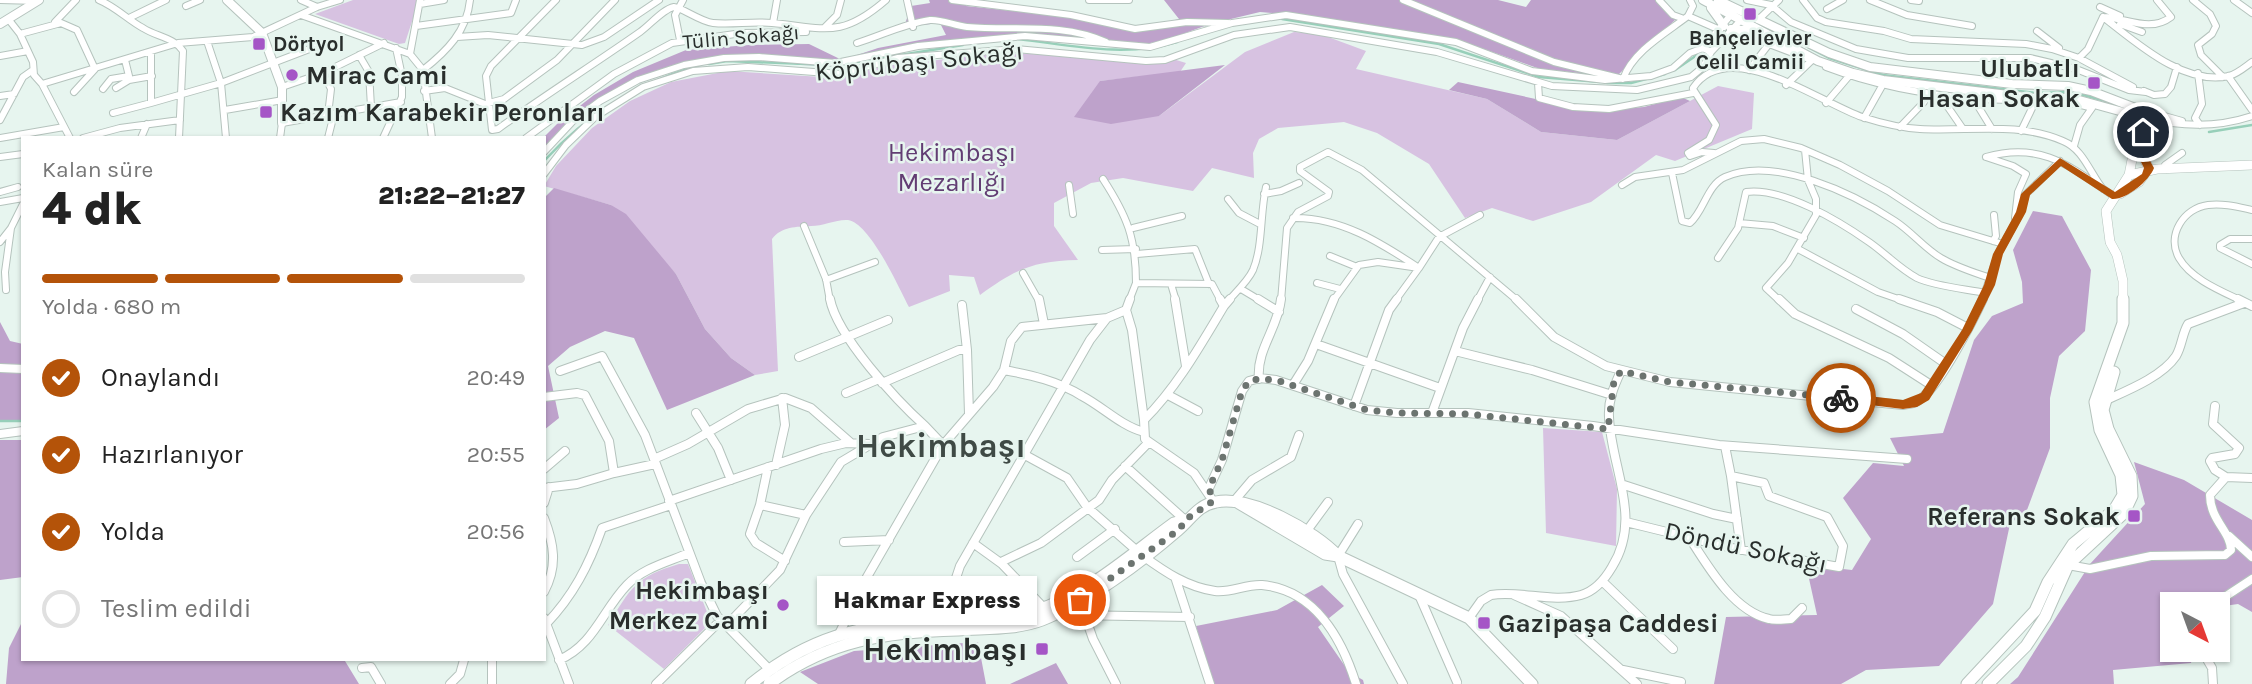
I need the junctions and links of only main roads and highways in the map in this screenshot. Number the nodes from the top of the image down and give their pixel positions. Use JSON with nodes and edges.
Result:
{"nodes":[{"id":1,"x":1718,"y":0,"type":"edge"},
{"id":2,"x":1704,"y":1,"type":"edge"},
{"id":3,"x":1742,"y":17,"type":"junction"},
{"id":4,"x":1761,"y":32,"type":"junction"},
{"id":5,"x":2140,"y":114,"type":"junction"},
{"id":6,"x":2143,"y":165,"type":"junction"},
{"id":7,"x":2252,"y":165,"type":"edge"},
{"id":8,"x":2166,"y":169,"type":"junction"},
{"id":9,"x":2129,"y":175,"type":"junction"},
{"id":10,"x":2117,"y":196,"type":"junction"},
{"id":11,"x":2108,"y":229,"type":"junction"},
{"id":12,"x":1235,"y":500,"type":"junction"},
{"id":13,"x":1338,"y":556,"type":"junction"},
{"id":14,"x":2064,"y":563,"type":"junction"},
{"id":15,"x":1063,"y":605,"type":"junction"},
{"id":16,"x":947,"y":626,"type":"junction"},
{"id":17,"x":771,"y":677,"type":"edge"},
{"id":18,"x":751,"y":684,"type":"edge"},
{"id":19,"x":1532,"y":684,"type":"edge"},
{"id":20,"x":1967,"y":684,"type":"edge"},
{"id":21,"x":1988,"y":684,"type":"edge"}],
"edges":[{"from":1,"to":3,"type":"main road"},
{"from":2,"to":3,"type":"main road"},
{"from":2,"to":4,"type":"main road"},
{"from":3,"to":4,"type":"main road"},
{"from":3,"to":5,"type":"main road"},
{"from":4,"to":5,"type":"main road"},
{"from":5,"to":6,"type":"main road"},
{"from":6,"to":8,"type":"main road"},
{"from":6,"to":8,"type":"main road"},
{"from":6,"to":9,"type":"main road"},
{"from":6,"to":9,"type":"main road"},
{"from":6,"to":10,"type":"main road"},
{"from":7,"to":8,"type":"main road"},
{"from":9,"to":10,"type":"main road"},
{"from":10,"to":11,"type":"main road"},
{"from":11,"to":14,"type":"main road"},
{"from":11,"to":14,"type":"main road"},
{"from":12,"to":13,"type":"main road"},
{"from":12,"to":13,"type":"main road"},
{"from":12,"to":15,"type":"main road"},
{"from":13,"to":19,"type":"main road"},
{"from":14,"to":20,"type":"main road"},
{"from":14,"to":21,"type":"main road"},
{"from":15,"to":16,"type":"main road"},
{"from":15,"to":16,"type":"main road"},
{"from":16,"to":17,"type":"main road"},
{"from":17,"to":18,"type":"main road"}]}
